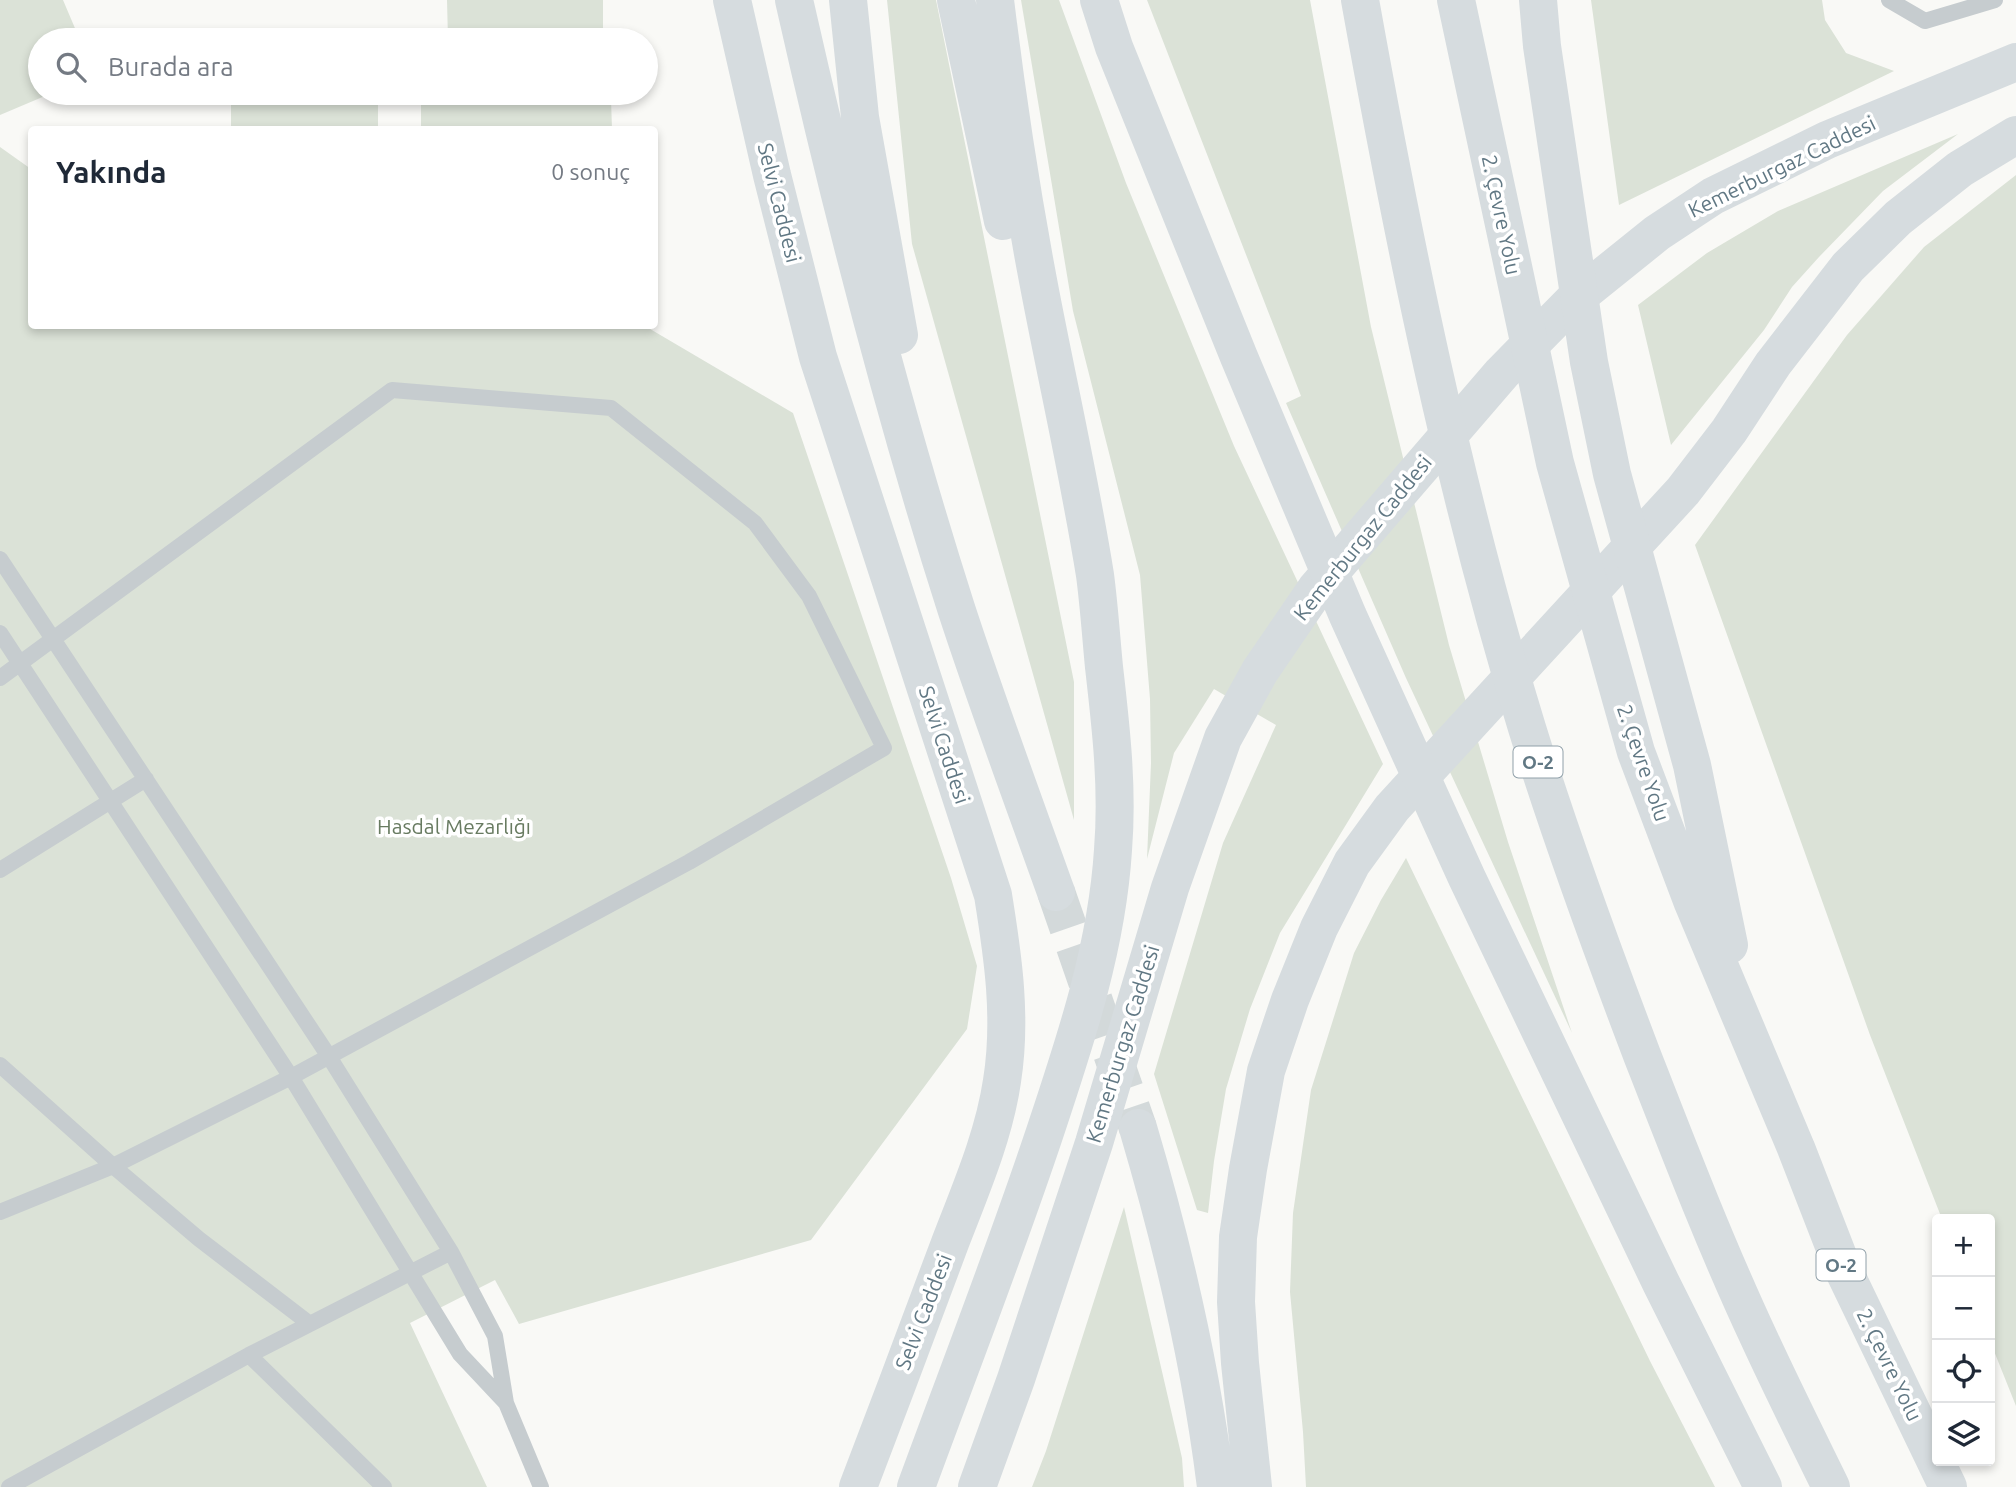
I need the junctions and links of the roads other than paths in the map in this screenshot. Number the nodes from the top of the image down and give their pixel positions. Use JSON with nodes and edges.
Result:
{"nodes":[{"id":1,"x":732,"y":0,"type":"edge"},
{"id":2,"x":794,"y":0,"type":"edge"},
{"id":3,"x":848,"y":0,"type":"edge"},
{"id":4,"x":956,"y":0,"type":"edge"},
{"id":5,"x":995,"y":0,"type":"edge"},
{"id":6,"x":1099,"y":0,"type":"edge"},
{"id":7,"x":1360,"y":0,"type":"edge"},
{"id":8,"x":1456,"y":0,"type":"edge"},
{"id":9,"x":1538,"y":0,"type":"edge"},
{"id":10,"x":1889,"y":0,"type":"edge"},
{"id":11,"x":1995,"y":0,"type":"edge"},
{"id":12,"x":2016,"y":62,"type":"edge"},
{"id":13,"x":2016,"y":135,"type":"edge"},
{"id":14,"x":924,"y":503,"type":"junction"},
{"id":15,"x":0,"y":559,"type":"edge"},
{"id":16,"x":0,"y":632,"type":"edge"},
{"id":17,"x":54,"y":639,"type":"junction"},
{"id":18,"x":21,"y":663,"type":"junction"},
{"id":19,"x":1104,"y":671,"type":"junction"},
{"id":20,"x":0,"y":678,"type":"edge"},
{"id":21,"x":146,"y":779,"type":"junction"},
{"id":22,"x":111,"y":801,"type":"junction"},
{"id":23,"x":0,"y":870,"type":"edge"},
{"id":24,"x":1056,"y":892,"type":"tunnel mouth"},
{"id":25,"x":1749,"y":1036,"type":"junction"},
{"id":26,"x":328,"y":1055,"type":"junction"},
{"id":27,"x":0,"y":1065,"type":"edge"},
{"id":28,"x":291,"y":1077,"type":"junction"},
{"id":29,"x":1138,"y":1128,"type":"tunnel mouth"},
{"id":30,"x":113,"y":1166,"type":"junction"},
{"id":31,"x":0,"y":1212,"type":"edge"},
{"id":32,"x":451,"y":1252,"type":"junction"},
{"id":33,"x":411,"y":1272,"type":"junction"},
{"id":34,"x":310,"y":1324,"type":"junction"},
{"id":35,"x":249,"y":1355,"type":"junction"},
{"id":36,"x":506,"y":1403,"type":"junction"},
{"id":37,"x":9,"y":1487,"type":"edge"},
{"id":38,"x":384,"y":1487,"type":"edge"},
{"id":39,"x":541,"y":1487,"type":"edge"},
{"id":40,"x":858,"y":1487,"type":"edge"},
{"id":41,"x":916,"y":1487,"type":"edge"},
{"id":42,"x":977,"y":1487,"type":"edge"},
{"id":43,"x":1216,"y":1487,"type":"edge"},
{"id":44,"x":1253,"y":1487,"type":"edge"},
{"id":45,"x":1763,"y":1487,"type":"edge"},
{"id":46,"x":1831,"y":1487,"type":"edge"},
{"id":47,"x":1948,"y":1487,"type":"edge"}],
"edges":[{"from":1,"to":40,"type":"main road","name":"Selvi Caddesi"},
{"from":2,"to":14,"type":"main road"},
{"from":3,"to":14,"type":"main road"},
{"from":4,"to":19,"type":"main road"},
{"from":5,"to":19,"type":"main road"},
{"from":6,"to":45,"type":"main road"},
{"from":7,"to":46,"type":"main road","number":"O-2"},
{"from":8,"to":25,"type":"main road","name":"2. Çevre Yolu","number":"O-2"},
{"from":9,"to":25,"type":"main road"},
{"from":10,"to":11,"type":"lane"},
{"from":12,"to":42,"type":"main road","name":"Kemerburgaz Caddesi"},
{"from":13,"to":44,"type":"main road"},
{"from":14,"to":24,"type":"main road"},
{"from":15,"to":17,"type":"lane"},
{"from":16,"to":18,"type":"lane"},
{"from":17,"to":18,"type":"lane"},
{"from":17,"to":21,"type":"lane"},
{"from":17,"to":26,"type":"lane"},
{"from":18,"to":20,"type":"lane"},
{"from":18,"to":22,"type":"lane"},
{"from":19,"to":41,"type":"main road"},
{"from":21,"to":22,"type":"lane"},
{"from":21,"to":26,"type":"lane"},
{"from":22,"to":23,"type":"lane"},
{"from":22,"to":28,"type":"lane"},
{"from":25,"to":47,"type":"main road","name":"2. Çevre Yolu","number":"O-2"},
{"from":26,"to":28,"type":"lane"},
{"from":26,"to":32,"type":"lane"},
{"from":27,"to":30,"type":"lane"},
{"from":28,"to":30,"type":"lane"},
{"from":28,"to":33,"type":"lane"},
{"from":29,"to":43,"type":"main road"},
{"from":30,"to":31,"type":"lane"},
{"from":30,"to":34,"type":"lane"},
{"from":32,"to":33,"type":"lane"},
{"from":32,"to":36,"type":"lane"},
{"from":33,"to":34,"type":"lane"},
{"from":33,"to":36,"type":"lane"},
{"from":34,"to":35,"type":"lane"},
{"from":35,"to":37,"type":"lane"},
{"from":35,"to":38,"type":"lane"},
{"from":36,"to":39,"type":"lane"}]}
